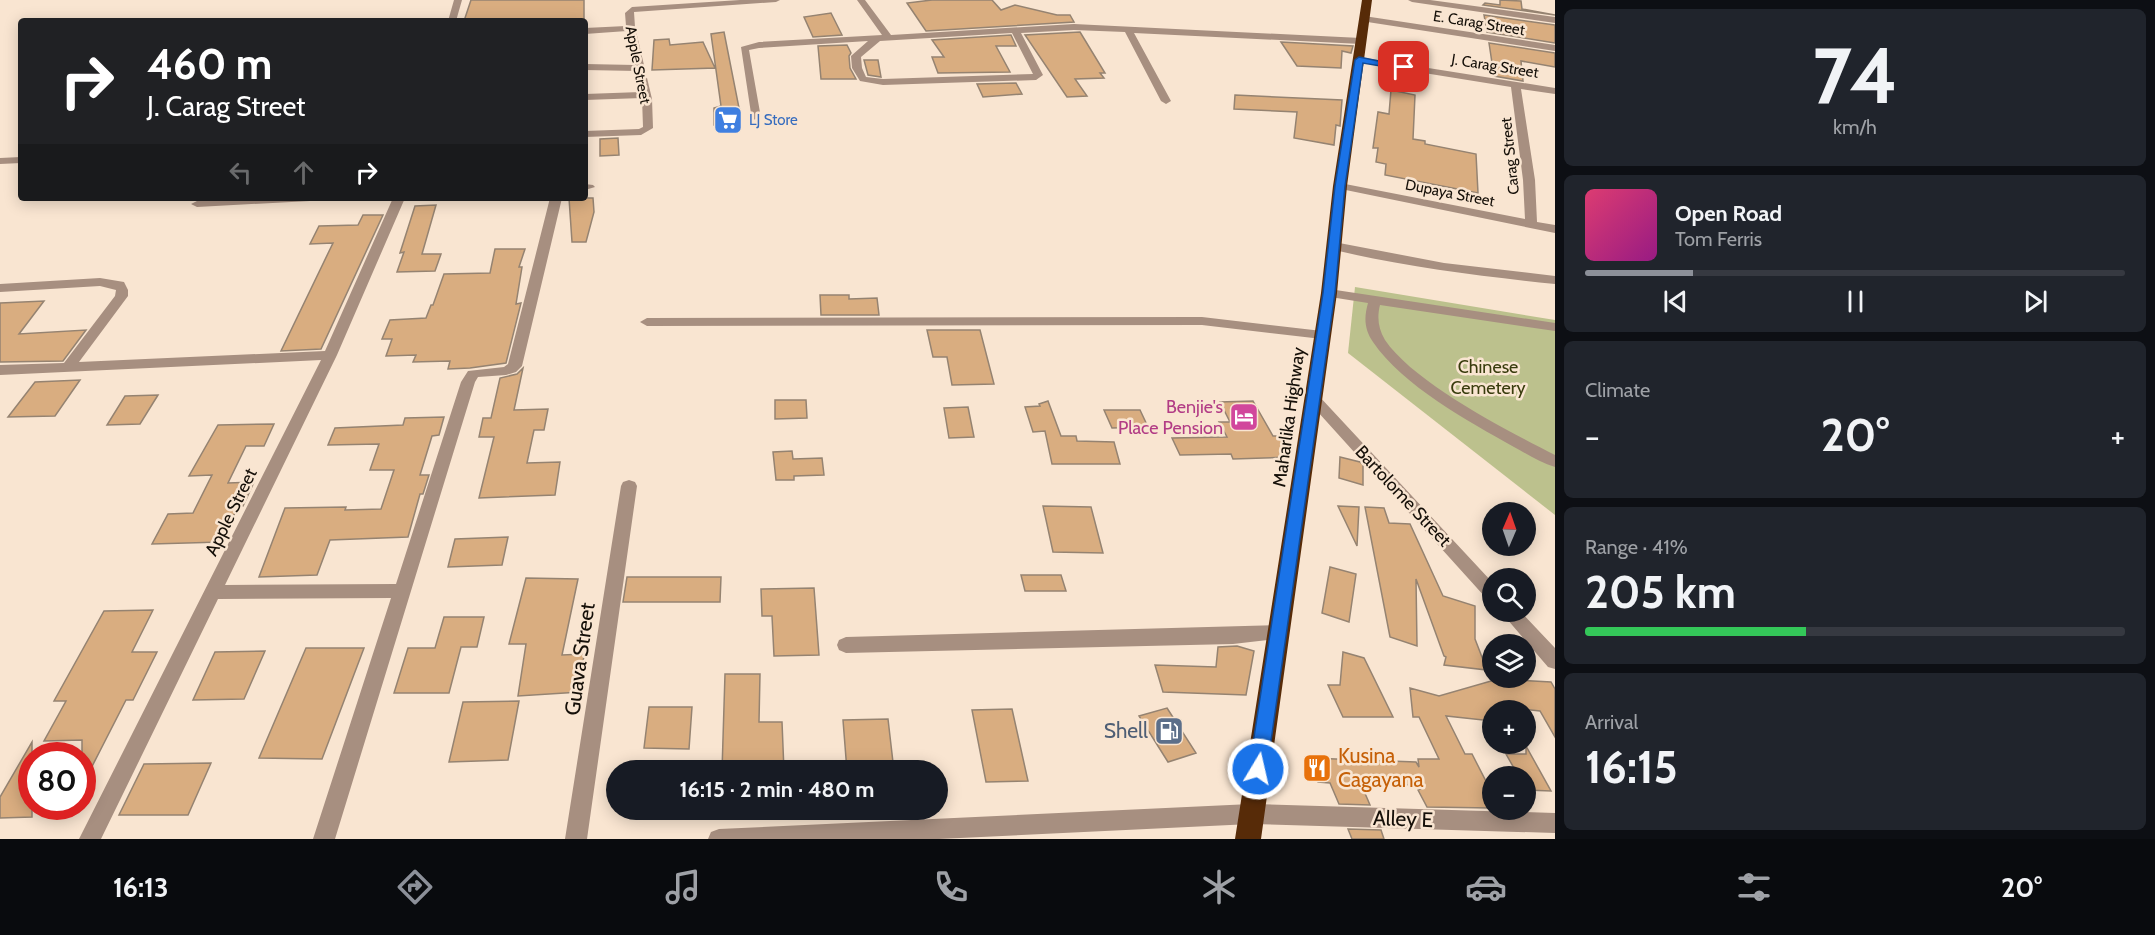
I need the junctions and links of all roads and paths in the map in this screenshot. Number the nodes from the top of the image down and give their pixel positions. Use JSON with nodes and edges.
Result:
{"nodes":[{"id":1,"x":458,"y":0,"type":"edge"},
{"id":2,"x":776,"y":0,"type":"edge"},
{"id":3,"x":861,"y":0,"type":"edge"},
{"id":4,"x":1412,"y":0,"type":"edge"},
{"id":5,"x":1366,"y":8,"type":"edge"},
{"id":6,"x":453,"y":18,"type":"edge"},
{"id":7,"x":1555,"y":20,"type":"edge"},
{"id":8,"x":631,"y":28,"type":"junction"},
{"id":9,"x":1015,"y":30,"type":"junction"},
{"id":10,"x":1128,"y":30,"type":"junction"},
{"id":11,"x":588,"y":31,"type":"edge"},
{"id":12,"x":883,"y":37,"type":"junction"},
{"id":13,"x":1361,"y":41,"type":"junction"},
{"id":14,"x":1555,"y":48,"type":"edge"},
{"id":15,"x":1359,"y":60,"type":"junction"},
{"id":16,"x":588,"y":67,"type":"edge"},
{"id":17,"x":642,"y":68,"type":"junction"},
{"id":18,"x":1516,"y":85,"type":"junction"},
{"id":19,"x":1555,"y":91,"type":"edge"},
{"id":20,"x":645,"y":95,"type":"junction"},
{"id":21,"x":588,"y":97,"type":"edge"},
{"id":22,"x":1166,"y":101,"type":"dead end"},
{"id":23,"x":756,"y":118,"type":"dead end"},
{"id":24,"x":588,"y":135,"type":"edge"},
{"id":25,"x":18,"y":160,"type":"edge"},
{"id":26,"x":0,"y":161,"type":"edge"},
{"id":27,"x":1340,"y":186,"type":"junction"},
{"id":28,"x":254,"y":201,"type":"edge"},
{"id":29,"x":398,"y":201,"type":"edge"},
{"id":30,"x":555,"y":201,"type":"edge"},
{"id":31,"x":197,"y":204,"type":"dead end"},
{"id":32,"x":1531,"y":224,"type":"junction"},
{"id":33,"x":1555,"y":229,"type":"edge"},
{"id":34,"x":1334,"y":246,"type":"junction"},
{"id":35,"x":1555,"y":280,"type":"edge"},
{"id":36,"x":0,"y":288,"type":"edge"},
{"id":37,"x":1329,"y":293,"type":"junction"},
{"id":38,"x":1375,"y":299,"type":"junction"},
{"id":39,"x":647,"y":322,"type":"dead end"},
{"id":40,"x":1555,"y":327,"type":"edge"},
{"id":41,"x":1322,"y":335,"type":"junction"},
{"id":42,"x":330,"y":355,"type":"junction"},
{"id":43,"x":69,"y":366,"type":"junction"},
{"id":44,"x":0,"y":370,"type":"edge"},
{"id":45,"x":1313,"y":398,"type":"junction"},
{"id":46,"x":1555,"y":462,"type":"edge"},
{"id":47,"x":629,"y":486,"type":"dead end"},
{"id":48,"x":1482,"y":582,"type":"edge"},
{"id":49,"x":402,"y":591,"type":"junction"},
{"id":50,"x":213,"y":592,"type":"junction"},
{"id":51,"x":1519,"y":622,"type":"edge"},
{"id":52,"x":1278,"y":633,"type":"junction"},
{"id":53,"x":846,"y":645,"type":"dead end"},
{"id":54,"x":1555,"y":661,"type":"edge"},
{"id":55,"x":1251,"y":814,"type":"junction"},
{"id":56,"x":1555,"y":823,"type":"edge"},
{"id":57,"x":90,"y":839,"type":"edge"},
{"id":58,"x":324,"y":839,"type":"edge"},
{"id":59,"x":576,"y":839,"type":"edge"},
{"id":60,"x":719,"y":839,"type":"edge"},
{"id":61,"x":1248,"y":839,"type":"edge"}],
"edges":[{"from":1,"to":6,"type":"street"},
{"from":2,"to":8,"type":"street","name":"Apple Street"},
{"from":3,"to":12,"type":"street"},
{"from":4,"to":7,"type":"street"},
{"from":5,"to":13,"type":"highway","name":"Maharlika Highway"},
{"from":5,"to":14,"type":"street","name":"E. Carag Street"},
{"from":8,"to":11,"type":"street"},
{"from":8,"to":17,"type":"street","name":"Apple Street"},
{"from":9,"to":10,"type":"street"},
{"from":9,"to":12,"type":"street"},
{"from":9,"to":12,"type":"street"},
{"from":10,"to":13,"type":"street"},
{"from":10,"to":22,"type":"street"},
{"from":12,"to":23,"type":"street"},
{"from":13,"to":15,"type":"highway","name":"Maharlika Highway"},
{"from":15,"to":18,"type":"street","name":"J. Carag Street"},
{"from":15,"to":27,"type":"highway","name":"Maharlika Highway"},
{"from":16,"to":17,"type":"street"},
{"from":17,"to":20,"type":"street","name":"Apple Street"},
{"from":18,"to":19,"type":"street","name":"J. Carag Street"},
{"from":18,"to":32,"type":"street","name":"Carag Street"},
{"from":20,"to":21,"type":"street"},
{"from":20,"to":24,"type":"street","name":"Apple Street"},
{"from":25,"to":26,"type":"street"},
{"from":27,"to":32,"type":"street","name":"Dupaya Street"},
{"from":27,"to":34,"type":"highway","name":"Maharlika Highway"},
{"from":28,"to":31,"type":"street"},
{"from":29,"to":42,"type":"street","name":"Apple Street"},
{"from":30,"to":49,"type":"street"},
{"from":32,"to":33,"type":"street","name":"Dupaya Street"},
{"from":34,"to":35,"type":"street"},
{"from":34,"to":37,"type":"highway","name":"Maharlika Highway"},
{"from":36,"to":43,"type":"street"},
{"from":37,"to":38,"type":"street"},
{"from":37,"to":41,"type":"highway","name":"Maharlika Highway"},
{"from":38,"to":40,"type":"street"},
{"from":38,"to":46,"type":"street"},
{"from":39,"to":41,"type":"street"},
{"from":41,"to":45,"type":"highway","name":"Maharlika Highway"},
{"from":42,"to":43,"type":"street"},
{"from":42,"to":50,"type":"street","name":"Apple Street"},
{"from":43,"to":44,"type":"street"},
{"from":45,"to":48,"type":"street","name":"Bartolome Street"},
{"from":45,"to":52,"type":"highway","name":"Maharlika Highway"},
{"from":47,"to":59,"type":"street","name":"Guava Street"},
{"from":49,"to":50,"type":"street"},
{"from":49,"to":58,"type":"street"},
{"from":50,"to":57,"type":"street","name":"Apple Street"},
{"from":51,"to":54,"type":"street"},
{"from":52,"to":53,"type":"street"},
{"from":52,"to":55,"type":"highway","name":"Maharlika Highway"},
{"from":55,"to":56,"type":"street","name":"Alley E"},
{"from":55,"to":60,"type":"street","name":"Alley E"},
{"from":55,"to":61,"type":"highway","name":"Maharlika Highway"}]}
